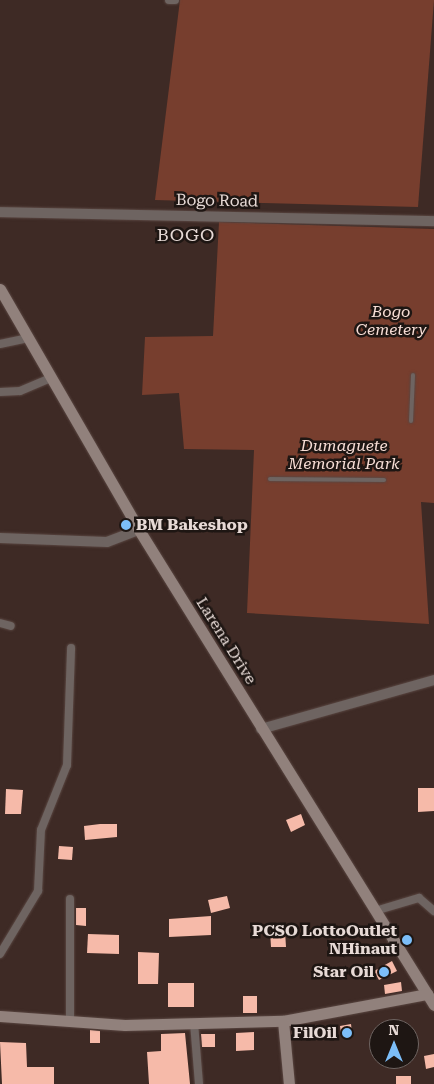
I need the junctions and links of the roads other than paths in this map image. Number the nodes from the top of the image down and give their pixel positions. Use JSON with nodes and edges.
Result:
{"nodes":[{"id":1,"x":169,"y":0,"type":"edge"},
{"id":2,"x":175,"y":0,"type":"edge"},
{"id":3,"x":0,"y":212,"type":"edge"},
{"id":4,"x":434,"y":221,"type":"edge"},
{"id":5,"x":0,"y":289,"type":"edge"},
{"id":6,"x":28,"y":338,"type":"junction"},
{"id":7,"x":0,"y":344,"type":"edge"},
{"id":8,"x":413,"y":375,"type":"dead end"},
{"id":9,"x":51,"y":378,"type":"junction"},
{"id":10,"x":0,"y":392,"type":"edge"},
{"id":11,"x":411,"y":421,"type":"dead end"},
{"id":12,"x":270,"y":479,"type":"dead end"},
{"id":13,"x":384,"y":480,"type":"dead end"},
{"id":14,"x":139,"y":530,"type":"junction"},
{"id":15,"x":0,"y":538,"type":"edge"},
{"id":16,"x":0,"y":623,"type":"edge"},
{"id":17,"x":11,"y":626,"type":"dead end"},
{"id":18,"x":71,"y":648,"type":"dead end"},
{"id":19,"x":434,"y":680,"type":"edge"},
{"id":20,"x":261,"y":729,"type":"junction"},
{"id":21,"x":70,"y":899,"type":"dead end"},
{"id":22,"x":375,"y":911,"type":"junction"},
{"id":23,"x":434,"y":911,"type":"edge"},
{"id":24,"x":0,"y":954,"type":"edge"},
{"id":25,"x":431,"y":999,"type":"edge"},
{"id":26,"x":0,"y":1016,"type":"edge"},
{"id":27,"x":283,"y":1021,"type":"junction"},
{"id":28,"x":70,"y":1023,"type":"junction"},
{"id":29,"x":194,"y":1023,"type":"junction"},
{"id":30,"x":199,"y":1084,"type":"edge"},
{"id":31,"x":289,"y":1084,"type":"edge"}],
"edges":[{"from":1,"to":2,"type":"street"},
{"from":3,"to":4,"type":"street","name":"Bogo Road"},
{"from":5,"to":6,"type":"main road","name":"Larena Drive"},
{"from":6,"to":7,"type":"street"},
{"from":6,"to":9,"type":"main road","name":"Larena Drive"},
{"from":8,"to":11,"type":"lane"},
{"from":9,"to":10,"type":"street"},
{"from":9,"to":14,"type":"main road","name":"Larena Drive"},
{"from":12,"to":13,"type":"lane"},
{"from":14,"to":15,"type":"street"},
{"from":14,"to":20,"type":"main road","name":"Larena Drive"},
{"from":16,"to":17,"type":"street"},
{"from":18,"to":24,"type":"street"},
{"from":19,"to":20,"type":"street"},
{"from":20,"to":22,"type":"main road","name":"Larena Drive"},
{"from":21,"to":28,"type":"street"},
{"from":22,"to":23,"type":"street"},
{"from":22,"to":25,"type":"main road","name":"Larena Drive"},
{"from":25,"to":27,"type":"main road"},
{"from":26,"to":28,"type":"main road"},
{"from":27,"to":29,"type":"main road"},
{"from":27,"to":31,"type":"main road"},
{"from":28,"to":29,"type":"main road"},
{"from":29,"to":30,"type":"street"}]}
